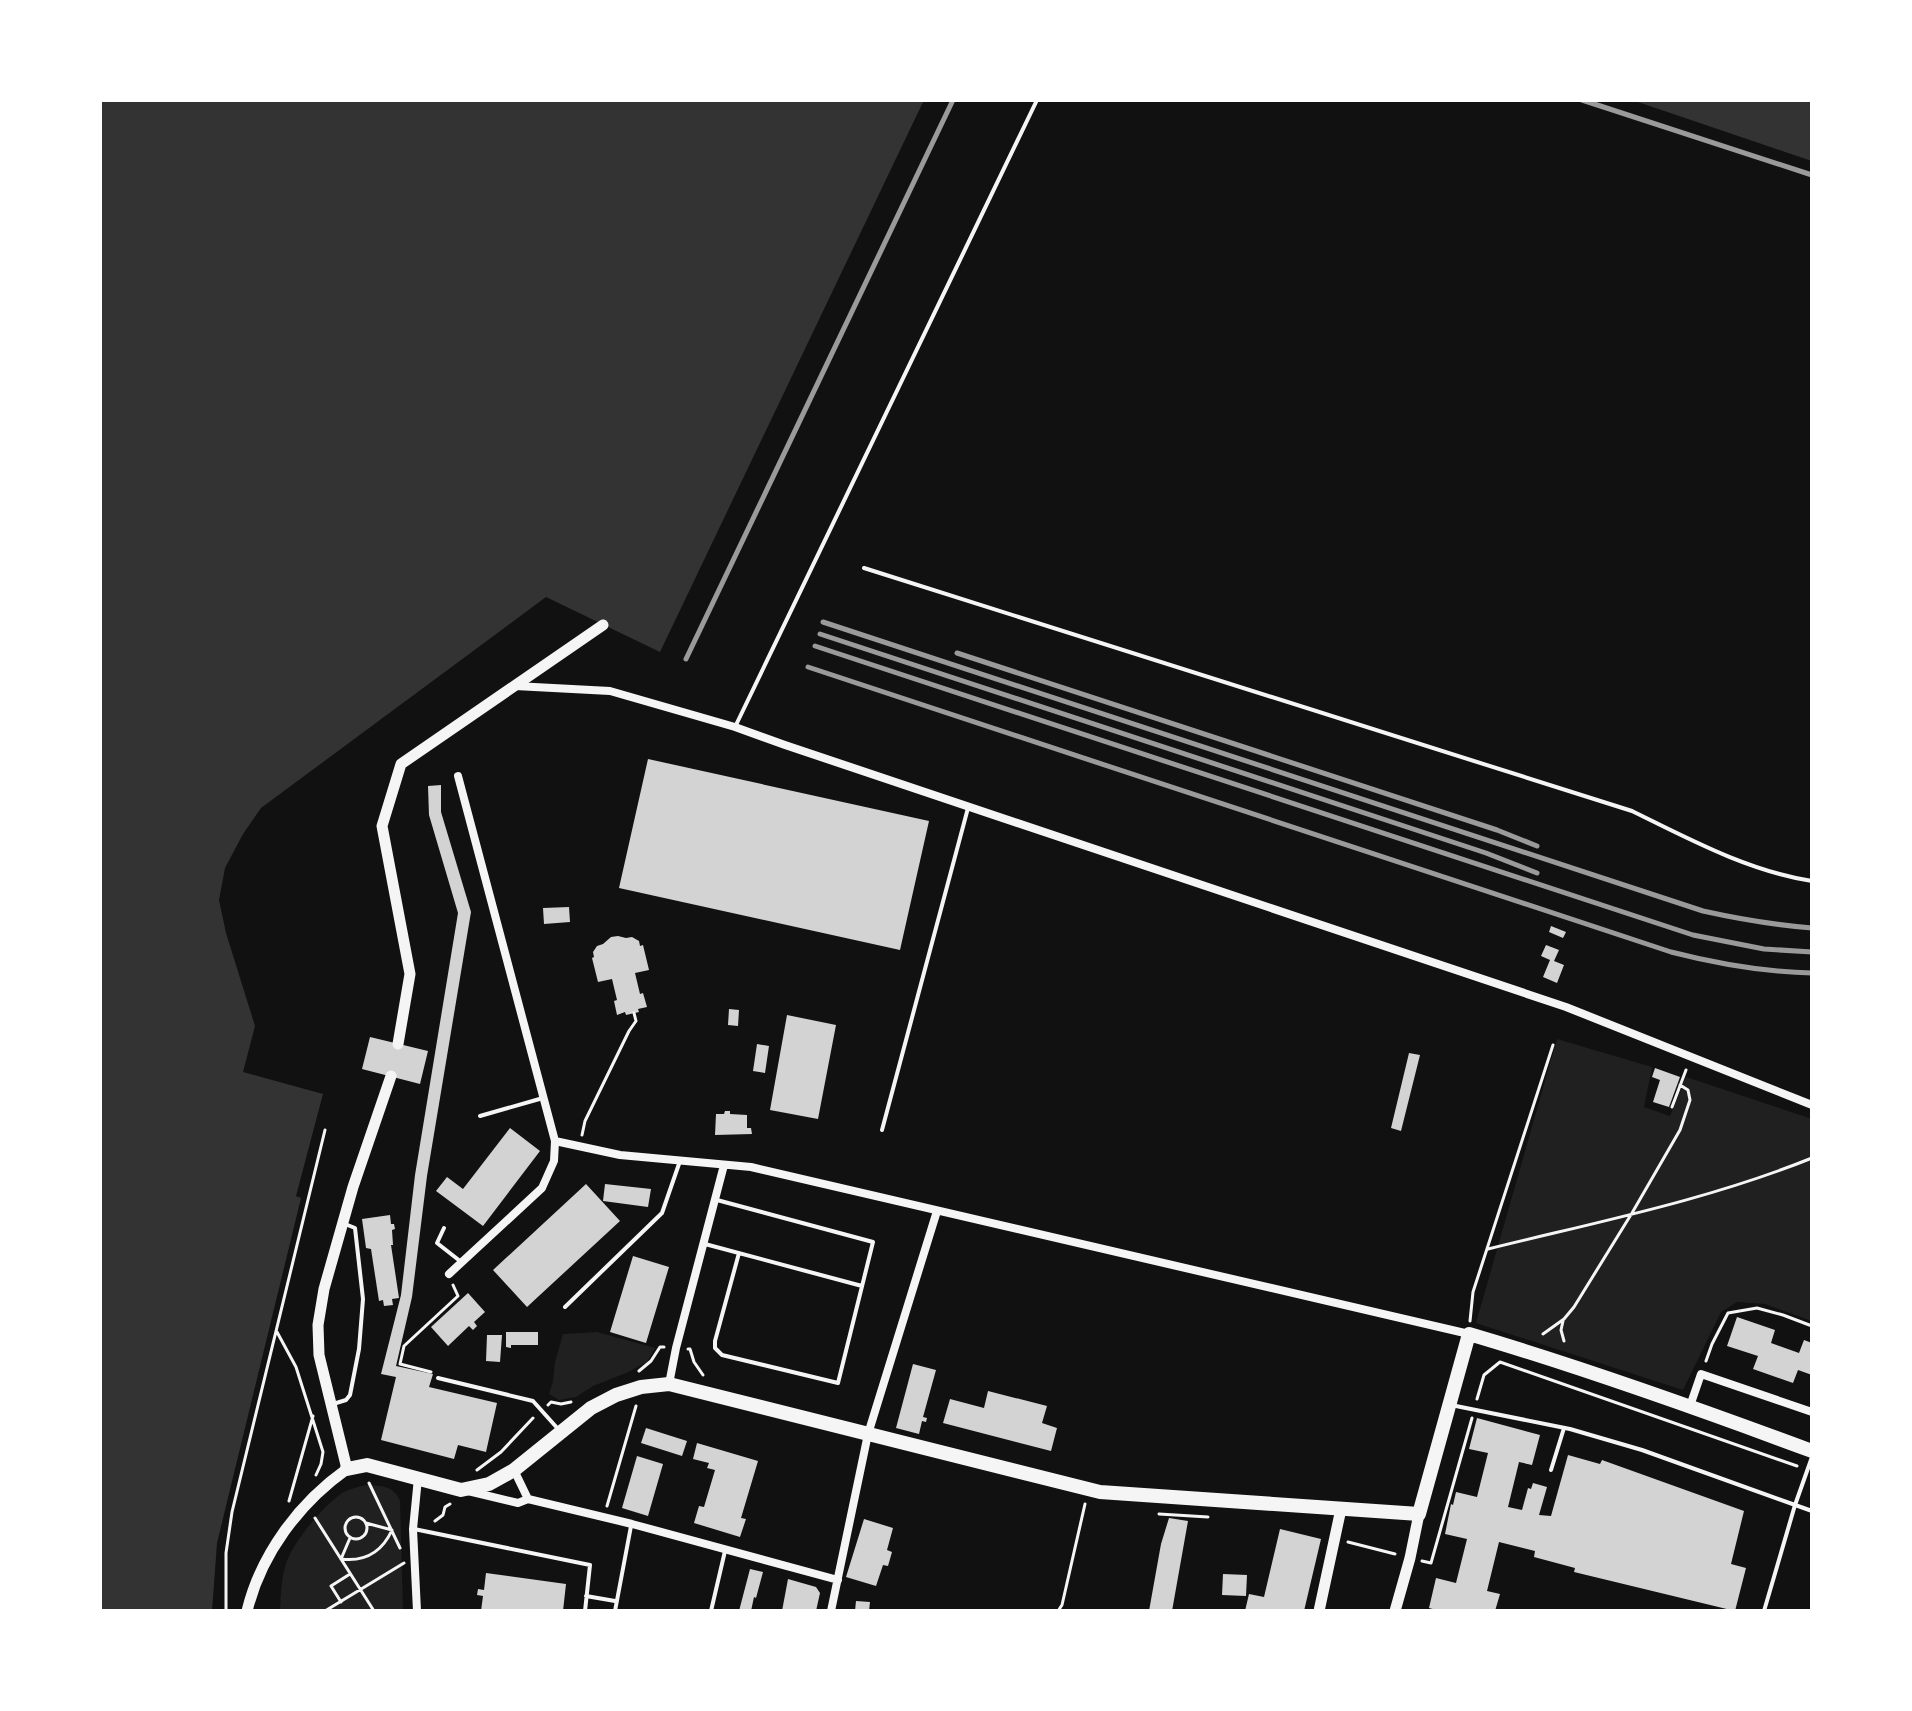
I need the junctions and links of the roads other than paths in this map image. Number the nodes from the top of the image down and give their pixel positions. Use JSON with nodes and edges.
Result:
{"nodes":[{"id":1,"x":1037,"y":100,"type":"edge"},
{"id":2,"x":864,"y":568,"type":"dead end"},
{"id":3,"x":603,"y":625,"type":"dead end"},
{"id":4,"x":512,"y":686,"type":"junction"},
{"id":5,"x":735,"y":727,"type":"junction"},
{"id":6,"x":458,"y":776,"type":"dead end"},
{"id":7,"x":968,"y":805,"type":"junction"},
{"id":8,"x":1812,"y":881,"type":"edge"},
{"id":9,"x":398,"y":1044,"type":"dead end"},
{"id":10,"x":391,"y":1076,"type":"dead end"},
{"id":11,"x":543,"y":1098,"type":"junction"},
{"id":12,"x":1812,"y":1105,"type":"edge"},
{"id":13,"x":480,"y":1116,"type":"dead end"},
{"id":14,"x":882,"y":1130,"type":"dead end"},
{"id":15,"x":555,"y":1141,"type":"junction"},
{"id":16,"x":680,"y":1160,"type":"junction"},
{"id":17,"x":724,"y":1165,"type":"junction"},
{"id":18,"x":715,"y":1199,"type":"junction"},
{"id":19,"x":937,"y":1211,"type":"junction"},
{"id":20,"x":342,"y":1224,"type":"junction"},
{"id":21,"x":444,"y":1228,"type":"dead end"},
{"id":22,"x":703,"y":1244,"type":"junction"},
{"id":23,"x":739,"y":1253,"type":"junction"},
{"id":24,"x":461,"y":1263,"type":"junction"},
{"id":25,"x":449,"y":1274,"type":"road end"},
{"id":26,"x":862,"y":1286,"type":"junction"},
{"id":27,"x":565,"y":1307,"type":"dead end"},
{"id":28,"x":1469,"y":1334,"type":"junction"},
{"id":29,"x":438,"y":1378,"type":"road end"},
{"id":30,"x":669,"y":1384,"type":"junction"},
{"id":31,"x":331,"y":1405,"type":"junction"},
{"id":32,"x":1448,"y":1405,"type":"junction"},
{"id":33,"x":1690,"y":1406,"type":"junction"},
{"id":34,"x":1812,"y":1412,"type":"edge"},
{"id":35,"x":1564,"y":1428,"type":"junction"},
{"id":36,"x":561,"y":1431,"type":"junction"},
{"id":37,"x":868,"y":1434,"type":"junction"},
{"id":38,"x":1812,"y":1451,"type":"edge"},
{"id":39,"x":1812,"y":1457,"type":"edge"},
{"id":40,"x":347,"y":1469,"type":"junction"},
{"id":41,"x":514,"y":1470,"type":"junction"},
{"id":42,"x":1551,"y":1470,"type":"dead end"},
{"id":43,"x":418,"y":1478,"type":"junction"},
{"id":44,"x":453,"y":1493,"type":"junction"},
{"id":45,"x":528,"y":1499,"type":"junction"},
{"id":46,"x":1795,"y":1505,"type":"junction"},
{"id":47,"x":1341,"y":1509,"type":"junction"},
{"id":48,"x":1812,"y":1511,"type":"edge"},
{"id":49,"x":1419,"y":1514,"type":"junction"},
{"id":50,"x":632,"y":1524,"type":"junction"},
{"id":51,"x":413,"y":1529,"type":"junction"},
{"id":52,"x":725,"y":1549,"type":"junction"},
{"id":53,"x":838,"y":1580,"type":"junction"},
{"id":54,"x":586,"y":1596,"type":"junction"},
{"id":55,"x":616,"y":1602,"type":"junction"},
{"id":56,"x":247,"y":1611,"type":"edge"},
{"id":57,"x":417,"y":1611,"type":"edge"},
{"id":58,"x":585,"y":1611,"type":"edge"},
{"id":59,"x":615,"y":1611,"type":"edge"},
{"id":60,"x":711,"y":1611,"type":"edge"},
{"id":61,"x":831,"y":1611,"type":"edge"},
{"id":62,"x":1319,"y":1611,"type":"edge"},
{"id":63,"x":1395,"y":1611,"type":"edge"},
{"id":64,"x":1764,"y":1611,"type":"edge"}],
"edges":[{"from":1,"to":5,"type":"lane"},
{"from":2,"to":8,"type":"lane"},
{"from":3,"to":4,"type":"street"},
{"from":4,"to":5,"type":"street"},
{"from":4,"to":9,"type":"street"},
{"from":5,"to":7,"type":"street"},
{"from":6,"to":11,"type":"street"},
{"from":7,"to":12,"type":"street"},
{"from":7,"to":14,"type":"lane"},
{"from":10,"to":20,"type":"street"},
{"from":11,"to":13,"type":"lane"},
{"from":11,"to":15,"type":"street"},
{"from":15,"to":16,"type":"street"},
{"from":15,"to":24,"type":"street"},
{"from":16,"to":17,"type":"street"},
{"from":16,"to":27,"type":"lane"},
{"from":17,"to":18,"type":"street"},
{"from":17,"to":19,"type":"street"},
{"from":18,"to":22,"type":"street"},
{"from":18,"to":26,"type":"lane"},
{"from":19,"to":28,"type":"street"},
{"from":19,"to":37,"type":"street"},
{"from":20,"to":31,"type":"street"},
{"from":20,"to":31,"type":"lane"},
{"from":21,"to":24,"type":"lane"},
{"from":22,"to":23,"type":"lane"},
{"from":22,"to":30,"type":"street"},
{"from":23,"to":26,"type":"lane"},
{"from":23,"to":26,"type":"lane"},
{"from":24,"to":25,"type":"street"},
{"from":28,"to":32,"type":"main road"},
{"from":28,"to":33,"type":"main road"},
{"from":29,"to":36,"type":"lane"},
{"from":30,"to":36,"type":"main road"},
{"from":30,"to":37,"type":"main road"},
{"from":31,"to":40,"type":"street"},
{"from":32,"to":35,"type":"lane"},
{"from":32,"to":49,"type":"main road"},
{"from":33,"to":34,"type":"street"},
{"from":33,"to":38,"type":"main road"},
{"from":35,"to":42,"type":"lane"},
{"from":35,"to":46,"type":"lane"},
{"from":36,"to":41,"type":"main road"},
{"from":37,"to":47,"type":"main road"},
{"from":37,"to":53,"type":"street"},
{"from":39,"to":46,"type":"lane"},
{"from":40,"to":43,"type":"main road"},
{"from":40,"to":56,"type":"street"},
{"from":41,"to":44,"type":"main road"},
{"from":41,"to":45,"type":"street"},
{"from":43,"to":44,"type":"main road"},
{"from":43,"to":51,"type":"street"},
{"from":44,"to":45,"type":"street"},
{"from":45,"to":50,"type":"street"},
{"from":46,"to":48,"type":"lane"},
{"from":46,"to":64,"type":"lane"},
{"from":47,"to":49,"type":"main road"},
{"from":47,"to":62,"type":"street"},
{"from":49,"to":63,"type":"street"},
{"from":50,"to":52,"type":"street"},
{"from":50,"to":55,"type":"lane"},
{"from":51,"to":54,"type":"lane"},
{"from":51,"to":57,"type":"street"},
{"from":52,"to":53,"type":"street"},
{"from":52,"to":60,"type":"lane"},
{"from":53,"to":61,"type":"street"},
{"from":54,"to":55,"type":"lane"},
{"from":54,"to":58,"type":"lane"},
{"from":55,"to":59,"type":"lane"}]}
